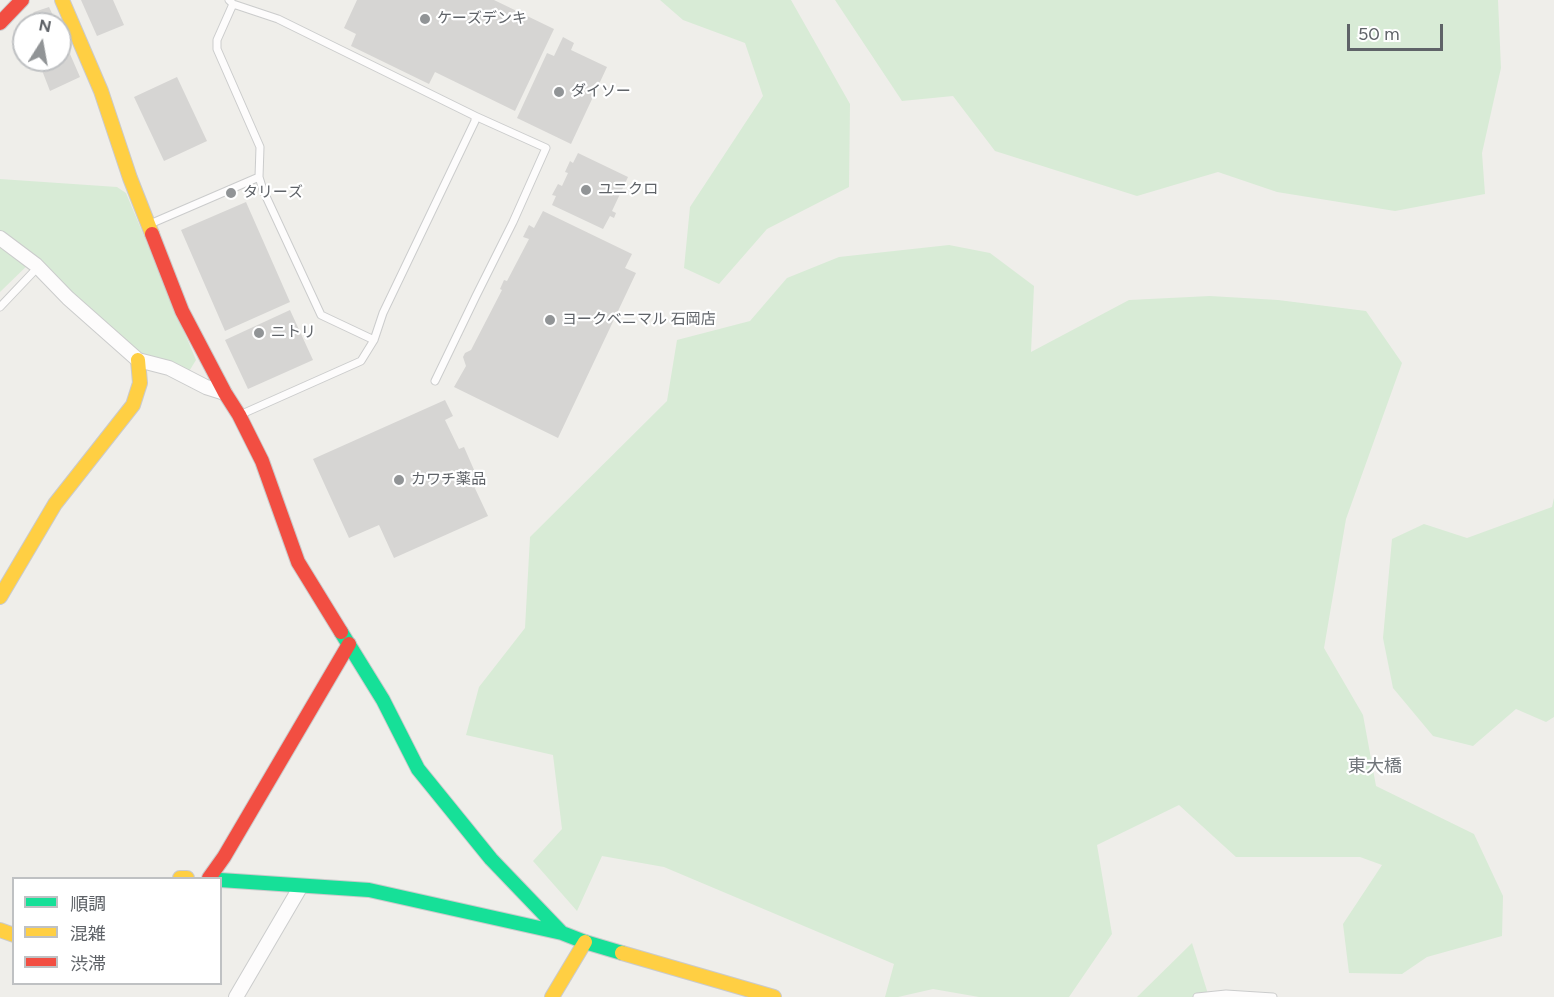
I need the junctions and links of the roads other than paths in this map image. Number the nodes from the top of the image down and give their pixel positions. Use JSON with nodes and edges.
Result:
{"nodes":[{"id":1,"x":22,"y":0,"type":"edge"},
{"id":2,"x":62,"y":0,"type":"edge"},
{"id":3,"x":231,"y":2,"type":"edge"},
{"id":4,"x":0,"y":23,"type":"edge"},
{"id":5,"x":475,"y":116,"type":"junction"},
{"id":6,"x":259,"y":177,"type":"junction"},
{"id":7,"x":148,"y":225,"type":"junction"},
{"id":8,"x":0,"y":238,"type":"edge"},
{"id":9,"x":38,"y":267,"type":"junction"},
{"id":10,"x":0,"y":307,"type":"edge"},
{"id":11,"x":374,"y":340,"type":"junction"},
{"id":12,"x":138,"y":360,"type":"junction"},
{"id":13,"x":435,"y":381,"type":"dead end"},
{"id":14,"x":225,"y":393,"type":"junction"},
{"id":15,"x":239,"y":415,"type":"junction"},
{"id":16,"x":0,"y":597,"type":"edge"},
{"id":17,"x":350,"y":644,"type":"junction"},
{"id":18,"x":211,"y":877,"type":"edge"},
{"id":19,"x":222,"y":880,"type":"edge"},
{"id":20,"x":301,"y":886,"type":"junction"},
{"id":21,"x":562,"y":933,"type":"junction"},
{"id":22,"x":585,"y":942,"type":"junction"},
{"id":23,"x":736,"y":992,"type":"edge"},
{"id":24,"x":236,"y":997,"type":"edge"},
{"id":25,"x":552,"y":997,"type":"edge"},
{"id":26,"x":774,"y":997,"type":"edge"},
{"id":27,"x":1197,"y":997,"type":"edge"},
{"id":28,"x":1273,"y":997,"type":"edge"}],
"edges":[{"from":1,"to":4,"type":"main road"},
{"from":2,"to":7,"type":"main road"},
{"from":3,"to":5,"type":"lane"},
{"from":3,"to":6,"type":"lane"},
{"from":5,"to":11,"type":"lane"},
{"from":5,"to":13,"type":"lane"},
{"from":6,"to":7,"type":"lane"},
{"from":6,"to":11,"type":"lane"},
{"from":7,"to":14,"type":"main road"},
{"from":8,"to":9,"type":"street"},
{"from":9,"to":10,"type":"lane"},
{"from":9,"to":12,"type":"street"},
{"from":11,"to":15,"type":"lane"},
{"from":12,"to":14,"type":"street"},
{"from":12,"to":16,"type":"main road"},
{"from":14,"to":15,"type":"main road"},
{"from":15,"to":17,"type":"main road"},
{"from":17,"to":18,"type":"main road"},
{"from":17,"to":21,"type":"main road"},
{"from":19,"to":20,"type":"main road"},
{"from":20,"to":21,"type":"main road"},
{"from":20,"to":24,"type":"street"},
{"from":21,"to":22,"type":"main road"},
{"from":22,"to":23,"type":"main road"},
{"from":22,"to":25,"type":"main road"},
{"from":23,"to":26,"type":"main road"},
{"from":27,"to":28,"type":"lane"}]}
